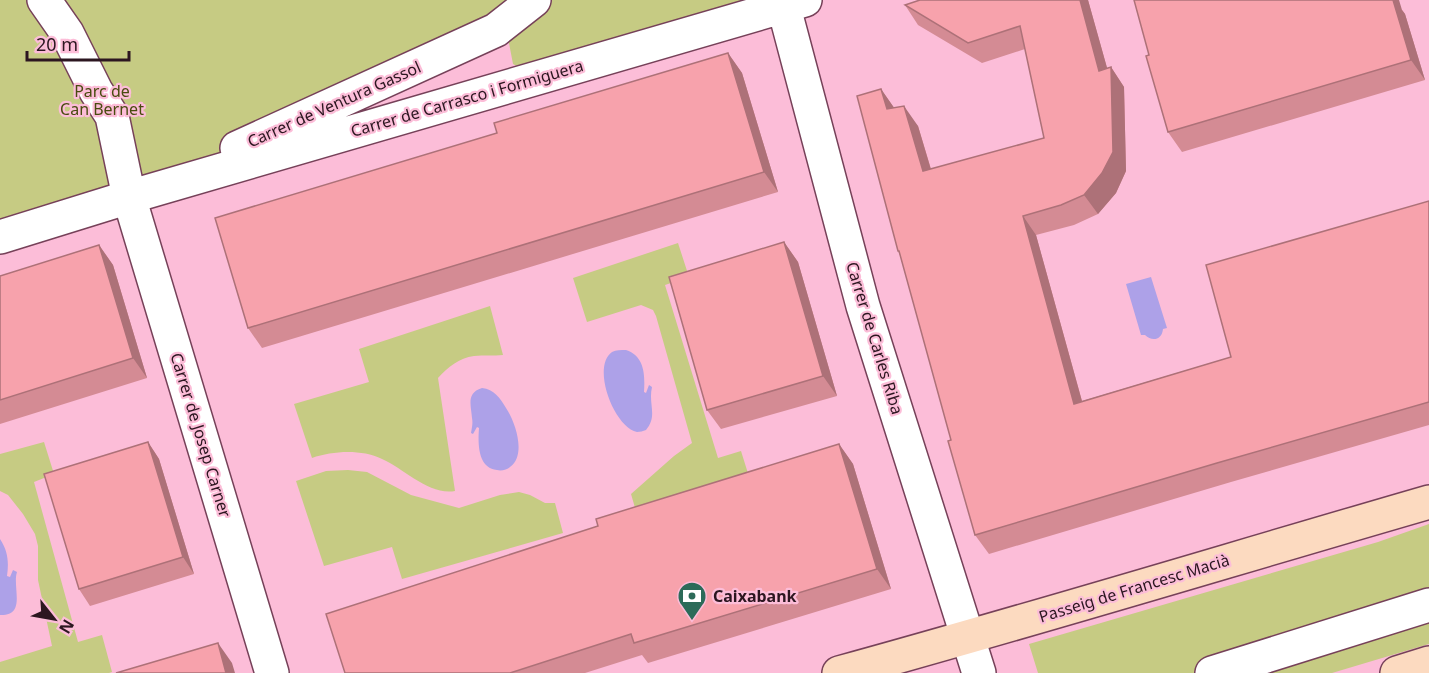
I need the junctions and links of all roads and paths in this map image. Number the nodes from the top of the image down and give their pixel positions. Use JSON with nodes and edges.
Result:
{"nodes":[{"id":1,"x":44,"y":0,"type":"edge"},
{"id":2,"x":534,"y":0,"type":"edge"},
{"id":3,"x":790,"y":2,"type":"edge"},
{"id":4,"x":129,"y":197,"type":"junction"},
{"id":5,"x":0,"y":237,"type":"edge"},
{"id":6,"x":1429,"y":502,"type":"edge"},
{"id":7,"x":1429,"y":605,"type":"edge"},
{"id":8,"x":968,"y":638,"type":"junction"},
{"id":9,"x":1429,"y":663,"type":"edge"},
{"id":10,"x":272,"y":673,"type":"edge"},
{"id":11,"x":839,"y":673,"type":"edge"},
{"id":12,"x":979,"y":673,"type":"edge"},
{"id":13,"x":1212,"y":673,"type":"edge"},
{"id":14,"x":1396,"y":673,"type":"edge"}],
"edges":[{"from":1,"to":4,"type":"street","name":"Carrer de Josep Carner"},
{"from":2,"to":4,"type":"street","name":"Carrer de Ventura Gassol"},
{"from":3,"to":4,"type":"street","name":"Carrer de Carrasco i Formiguera"},
{"from":3,"to":8,"type":"street","name":"Carrer de Carles Riba"},
{"from":4,"to":5,"type":"street"},
{"from":4,"to":10,"type":"street","name":"Carrer de Josep Carner"},
{"from":6,"to":8,"type":"street","name":"Passeig de Francesc Macià"},
{"from":7,"to":13,"type":"street"},
{"from":8,"to":11,"type":"street","name":"Passeig de Francesc Macià"},
{"from":8,"to":12,"type":"street","name":"Carrer de Carles Riba"},
{"from":9,"to":14,"type":"street"}]}
